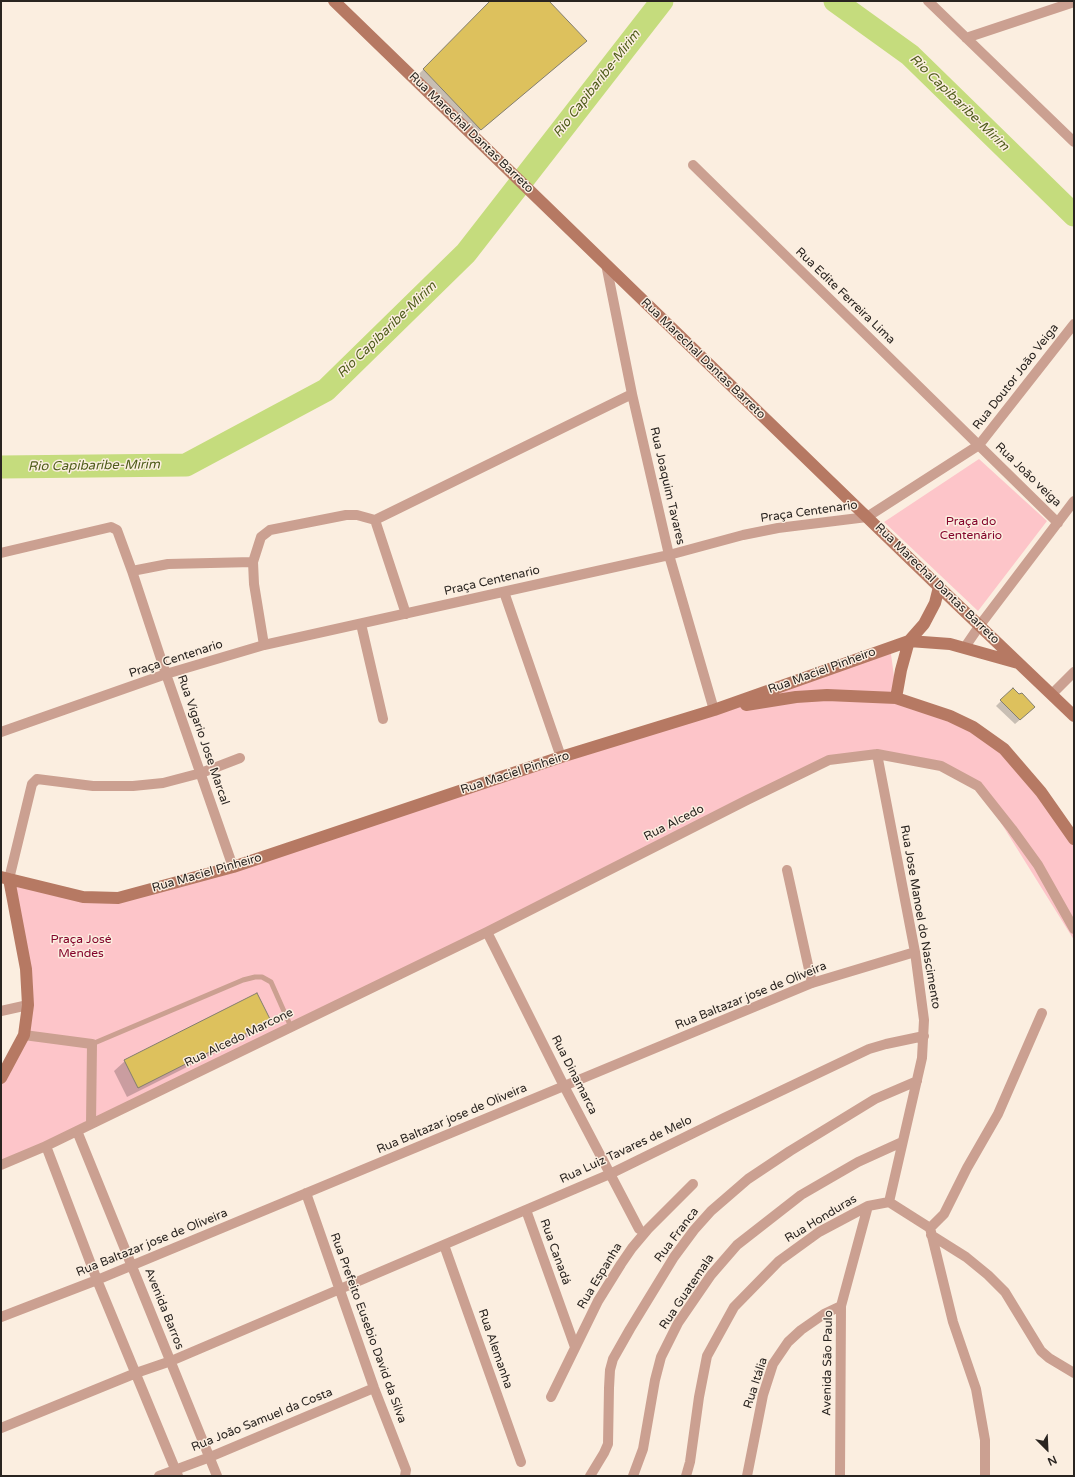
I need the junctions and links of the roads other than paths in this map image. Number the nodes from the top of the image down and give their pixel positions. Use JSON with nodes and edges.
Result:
{"nodes":[{"id":1,"x":334,"y":1,"type":"edge"},
{"id":2,"x":928,"y":1,"type":"edge"},
{"id":3,"x":1074,"y":2,"type":"edge"},
{"id":4,"x":966,"y":38,"type":"junction"},
{"id":5,"x":1074,"y":142,"type":"edge"},
{"id":6,"x":693,"y":165,"type":"dead end"},
{"id":7,"x":606,"y":264,"type":"junction"},
{"id":8,"x":1074,"y":324,"type":"edge"},
{"id":9,"x":632,"y":394,"type":"junction"},
{"id":10,"x":979,"y":445,"type":"junction"},
{"id":11,"x":1074,"y":501,"type":"edge"},
{"id":12,"x":867,"y":517,"type":"junction"},
{"id":13,"x":375,"y":520,"type":"junction"},
{"id":14,"x":1058,"y":523,"type":"junction"},
{"id":15,"x":1,"y":553,"type":"edge"},
{"id":16,"x":669,"y":555,"type":"junction"},
{"id":17,"x":253,"y":562,"type":"junction"},
{"id":18,"x":132,"y":571,"type":"junction"},
{"id":19,"x":939,"y":587,"type":"junction"},
{"id":20,"x":504,"y":592,"type":"junction"},
{"id":21,"x":406,"y":614,"type":"junction"},
{"id":22,"x":361,"y":624,"type":"junction"},
{"id":23,"x":980,"y":625,"type":"junction"},
{"id":24,"x":909,"y":641,"type":"junction"},
{"id":25,"x":264,"y":645,"type":"junction"},
{"id":26,"x":965,"y":647,"type":"junction"},
{"id":27,"x":1018,"y":663,"type":"junction"},
{"id":28,"x":1074,"y":672,"type":"edge"},
{"id":29,"x":166,"y":674,"type":"junction"},
{"id":30,"x":1052,"y":694,"type":"junction"},
{"id":31,"x":896,"y":698,"type":"junction"},
{"id":32,"x":714,"y":710,"type":"junction"},
{"id":33,"x":1074,"y":716,"type":"edge"},
{"id":34,"x":383,"y":719,"type":"dead end"},
{"id":35,"x":1,"y":732,"type":"edge"},
{"id":36,"x":877,"y":754,"type":"junction"},
{"id":37,"x":561,"y":757,"type":"junction"},
{"id":38,"x":240,"y":758,"type":"dead end"},
{"id":39,"x":201,"y":773,"type":"junction"},
{"id":40,"x":1074,"y":839,"type":"edge"},
{"id":41,"x":233,"y":867,"type":"junction"},
{"id":42,"x":787,"y":870,"type":"dead end"},
{"id":43,"x":5,"y":878,"type":"edge"},
{"id":44,"x":1074,"y":929,"type":"edge"},
{"id":45,"x":487,"y":932,"type":"junction"},
{"id":46,"x":915,"y":952,"type":"junction"},
{"id":47,"x":812,"y":983,"type":"junction"},
{"id":48,"x":28,"y":1005,"type":"junction"},
{"id":49,"x":1,"y":1011,"type":"edge"},
{"id":50,"x":1042,"y":1013,"type":"dead end"},
{"id":51,"x":291,"y":1027,"type":"junction"},
{"id":52,"x":24,"y":1036,"type":"junction"},
{"id":53,"x":924,"y":1036,"type":"junction"},
{"id":54,"x":92,"y":1044,"type":"junction"},
{"id":55,"x":1,"y":1078,"type":"edge"},
{"id":56,"x":917,"y":1081,"type":"junction"},
{"id":57,"x":564,"y":1086,"type":"junction"},
{"id":58,"x":91,"y":1124,"type":"junction"},
{"id":59,"x":77,"y":1131,"type":"junction"},
{"id":60,"x":902,"y":1142,"type":"junction"},
{"id":61,"x":46,"y":1146,"type":"junction"},
{"id":62,"x":1,"y":1165,"type":"edge"},
{"id":63,"x":610,"y":1174,"type":"junction"},
{"id":64,"x":693,"y":1184,"type":"dead end"},
{"id":65,"x":306,"y":1193,"type":"junction"},
{"id":66,"x":889,"y":1202,"type":"junction"},
{"id":67,"x":868,"y":1206,"type":"junction"},
{"id":68,"x":526,"y":1210,"type":"junction"},
{"id":69,"x":639,"y":1230,"type":"dead end"},
{"id":70,"x":931,"y":1232,"type":"junction"},
{"id":71,"x":444,"y":1245,"type":"junction"},
{"id":72,"x":132,"y":1266,"type":"junction"},
{"id":73,"x":97,"y":1280,"type":"junction"},
{"id":74,"x":340,"y":1289,"type":"junction"},
{"id":75,"x":841,"y":1306,"type":"junction"},
{"id":76,"x":1,"y":1317,"type":"edge"},
{"id":77,"x":575,"y":1348,"type":"junction"},
{"id":78,"x":171,"y":1361,"type":"junction"},
{"id":79,"x":136,"y":1373,"type":"junction"},
{"id":80,"x":1074,"y":1373,"type":"edge"},
{"id":81,"x":374,"y":1388,"type":"junction"},
{"id":82,"x":552,"y":1397,"type":"dead end"},
{"id":83,"x":1,"y":1428,"type":"edge"},
{"id":84,"x":210,"y":1457,"type":"junction"},
{"id":85,"x":521,"y":1462,"type":"dead end"},
{"id":86,"x":177,"y":1473,"type":"edge"},
{"id":87,"x":405,"y":1473,"type":"edge"},
{"id":88,"x":159,"y":1476,"type":"edge"},
{"id":89,"x":218,"y":1476,"type":"edge"},
{"id":90,"x":590,"y":1476,"type":"edge"},
{"id":91,"x":633,"y":1476,"type":"edge"},
{"id":92,"x":686,"y":1476,"type":"edge"},
{"id":93,"x":747,"y":1476,"type":"edge"},
{"id":94,"x":840,"y":1476,"type":"edge"},
{"id":95,"x":985,"y":1476,"type":"edge"}],
"edges":[{"from":1,"to":7,"type":"street","name":"Rua Marechal Dantas Barreto"},
{"from":2,"to":4,"type":"street"},
{"from":3,"to":4,"type":"street"},
{"from":4,"to":5,"type":"street"},
{"from":6,"to":10,"type":"street","name":"Rua Edite Ferreira Lima"},
{"from":7,"to":9,"type":"street","name":"Rua Joaquim Tavares"},
{"from":7,"to":12,"type":"street","name":"Rua Marechal Dantas Barreto"},
{"from":8,"to":10,"type":"street","name":"Rua Doutor João Veiga"},
{"from":9,"to":13,"type":"street"},
{"from":9,"to":16,"type":"street","name":"Rua Joaquim Tavares"},
{"from":10,"to":12,"type":"street","name":"Praça Centenario"},
{"from":10,"to":14,"type":"street","name":"Rua João veiga"},
{"from":11,"to":14,"type":"street"},
{"from":12,"to":16,"type":"street","name":"Praça Centenario"},
{"from":12,"to":19,"type":"street","name":"Rua Marechal Dantas Barreto"},
{"from":13,"to":17,"type":"street"},
{"from":13,"to":21,"type":"street"},
{"from":14,"to":23,"type":"street"},
{"from":15,"to":18,"type":"street","name":"Rua Vigario Jose Marcal"},
{"from":16,"to":20,"type":"street","name":"Praça Centenario"},
{"from":16,"to":32,"type":"street","name":"Rua Joaquim Tavares"},
{"from":17,"to":18,"type":"street"},
{"from":17,"to":25,"type":"street"},
{"from":18,"to":29,"type":"street","name":"Rua Vigario Jose Marcal"},
{"from":19,"to":23,"type":"street","name":"Rua Marechal Dantas Barreto"},
{"from":19,"to":24,"type":"street"},
{"from":20,"to":21,"type":"street","name":"Praça Centenario"},
{"from":20,"to":37,"type":"street"},
{"from":21,"to":22,"type":"street","name":"Praça Centenario"},
{"from":22,"to":25,"type":"street","name":"Praça Centenario"},
{"from":22,"to":34,"type":"street"},
{"from":23,"to":26,"type":"street"},
{"from":23,"to":27,"type":"street","name":"Rua Marechal Dantas Barreto"},
{"from":24,"to":26,"type":"street","name":"Rua Maciel Pinheiro"},
{"from":24,"to":31,"type":"street"},
{"from":24,"to":32,"type":"street","name":"Rua Maciel Pinheiro"},
{"from":25,"to":29,"type":"street","name":"Praça Centenario"},
{"from":26,"to":27,"type":"street","name":"Rua Maciel Pinheiro"},
{"from":27,"to":30,"type":"street","name":"Rua Marechal Dantas Barreto"},
{"from":28,"to":30,"type":"street"},
{"from":29,"to":35,"type":"street","name":"Praça Centenario"},
{"from":29,"to":39,"type":"street","name":"Rua Vigario Jose Marcal"},
{"from":30,"to":33,"type":"street","name":"Rua Marechal Dantas Barreto"},
{"from":31,"to":32,"type":"street"},
{"from":31,"to":40,"type":"street"},
{"from":32,"to":37,"type":"street","name":"Rua Maciel Pinheiro"},
{"from":36,"to":44,"type":"street","name":"Rua Alcedo"},
{"from":36,"to":45,"type":"street","name":"Rua Alcedo"},
{"from":36,"to":46,"type":"street","name":"Rua Jose Manoel do Nascimento"},
{"from":37,"to":41,"type":"street","name":"Rua Maciel Pinheiro"},
{"from":38,"to":39,"type":"street"},
{"from":39,"to":41,"type":"street","name":"Rua Vigario Jose Marcal"},
{"from":39,"to":43,"type":"street"},
{"from":41,"to":43,"type":"street","name":"Rua Maciel Pinheiro"},
{"from":42,"to":47,"type":"street"},
{"from":43,"to":48,"type":"street"},
{"from":45,"to":51,"type":"street","name":"Rua Alcedo Marcone"},
{"from":45,"to":57,"type":"street","name":"Rua Dinamarca"},
{"from":46,"to":47,"type":"street","name":"Rua Baltazar jose de Oliveira"},
{"from":46,"to":53,"type":"street","name":"Rua Jose Manoel do Nascimento"},
{"from":47,"to":57,"type":"street","name":"Rua Baltazar jose de Oliveira"},
{"from":48,"to":49,"type":"street"},
{"from":48,"to":52,"type":"street"},
{"from":50,"to":70,"type":"street"},
{"from":51,"to":54,"type":"lane"},
{"from":51,"to":58,"type":"street","name":"Rua Alcedo Marcone"},
{"from":52,"to":54,"type":"street"},
{"from":52,"to":55,"type":"street"},
{"from":53,"to":56,"type":"street","name":"Rua Jose Manoel do Nascimento"},
{"from":53,"to":63,"type":"street","name":"Rua Luiz Tavares de Melo"},
{"from":54,"to":58,"type":"street"},
{"from":56,"to":60,"type":"street","name":"Rua Jose Manoel do Nascimento"},
{"from":56,"to":90,"type":"street","name":"Rua Franca"},
{"from":57,"to":63,"type":"street","name":"Rua Dinamarca"},
{"from":57,"to":65,"type":"street","name":"Rua Baltazar jose de Oliveira"},
{"from":58,"to":59,"type":"street","name":"Rua Alcedo Marcone"},
{"from":59,"to":61,"type":"street","name":"Rua Alcedo Marcone"},
{"from":59,"to":72,"type":"street","name":"Avenida Barros"},
{"from":60,"to":66,"type":"street","name":"Rua Jose Manoel do Nascimento"},
{"from":60,"to":91,"type":"street","name":"Rua Guatemala"},
{"from":61,"to":62,"type":"street","name":"Rua Alcedo Marcone"},
{"from":61,"to":73,"type":"street"},
{"from":63,"to":68,"type":"street","name":"Rua Luiz Tavares de Melo"},
{"from":63,"to":69,"type":"street","name":"Rua Dinamarca"},
{"from":64,"to":77,"type":"street","name":"Rua Espanha"},
{"from":65,"to":72,"type":"street","name":"Rua Baltazar jose de Oliveira"},
{"from":65,"to":74,"type":"street","name":"Rua Prefeito Eusebio David da Silva"},
{"from":66,"to":67,"type":"street","name":"Rua Honduras"},
{"from":66,"to":70,"type":"street"},
{"from":67,"to":75,"type":"street","name":"Avenida São Paulo"},
{"from":67,"to":92,"type":"street","name":"Rua Honduras"},
{"from":68,"to":71,"type":"street","name":"Rua Luiz Tavares de Melo"},
{"from":68,"to":77,"type":"street","name":"Rua Canadá"},
{"from":70,"to":80,"type":"street"},
{"from":70,"to":95,"type":"street"},
{"from":71,"to":74,"type":"street","name":"Rua Luiz Tavares de Melo"},
{"from":71,"to":85,"type":"street","name":"Rua Alemanha"},
{"from":72,"to":73,"type":"street","name":"Rua Baltazar jose de Oliveira"},
{"from":72,"to":78,"type":"street","name":"Avenida Barros"},
{"from":73,"to":76,"type":"street","name":"Rua Baltazar jose de Oliveira"},
{"from":73,"to":79,"type":"street"},
{"from":74,"to":78,"type":"street","name":"Rua Luiz Tavares de Melo"},
{"from":74,"to":81,"type":"street","name":"Rua Prefeito Eusebio David da Silva"},
{"from":75,"to":93,"type":"street","name":"Rua Itália"},
{"from":75,"to":94,"type":"street","name":"Avenida São Paulo"},
{"from":77,"to":82,"type":"street","name":"Rua Espanha"},
{"from":78,"to":79,"type":"street","name":"Rua Luiz Tavares de Melo"},
{"from":78,"to":84,"type":"street","name":"Avenida Barros"},
{"from":79,"to":83,"type":"street","name":"Rua Luiz Tavares de Melo"},
{"from":79,"to":86,"type":"street"},
{"from":81,"to":84,"type":"street","name":"Rua João Samuel da Costa"},
{"from":81,"to":87,"type":"street","name":"Rua Prefeito Eusebio David da Silva"},
{"from":84,"to":86,"type":"street","name":"Rua João Samuel da Costa"},
{"from":84,"to":89,"type":"street","name":"Avenida Barros"},
{"from":86,"to":88,"type":"street","name":"Rua João Samuel da Costa"}]}
